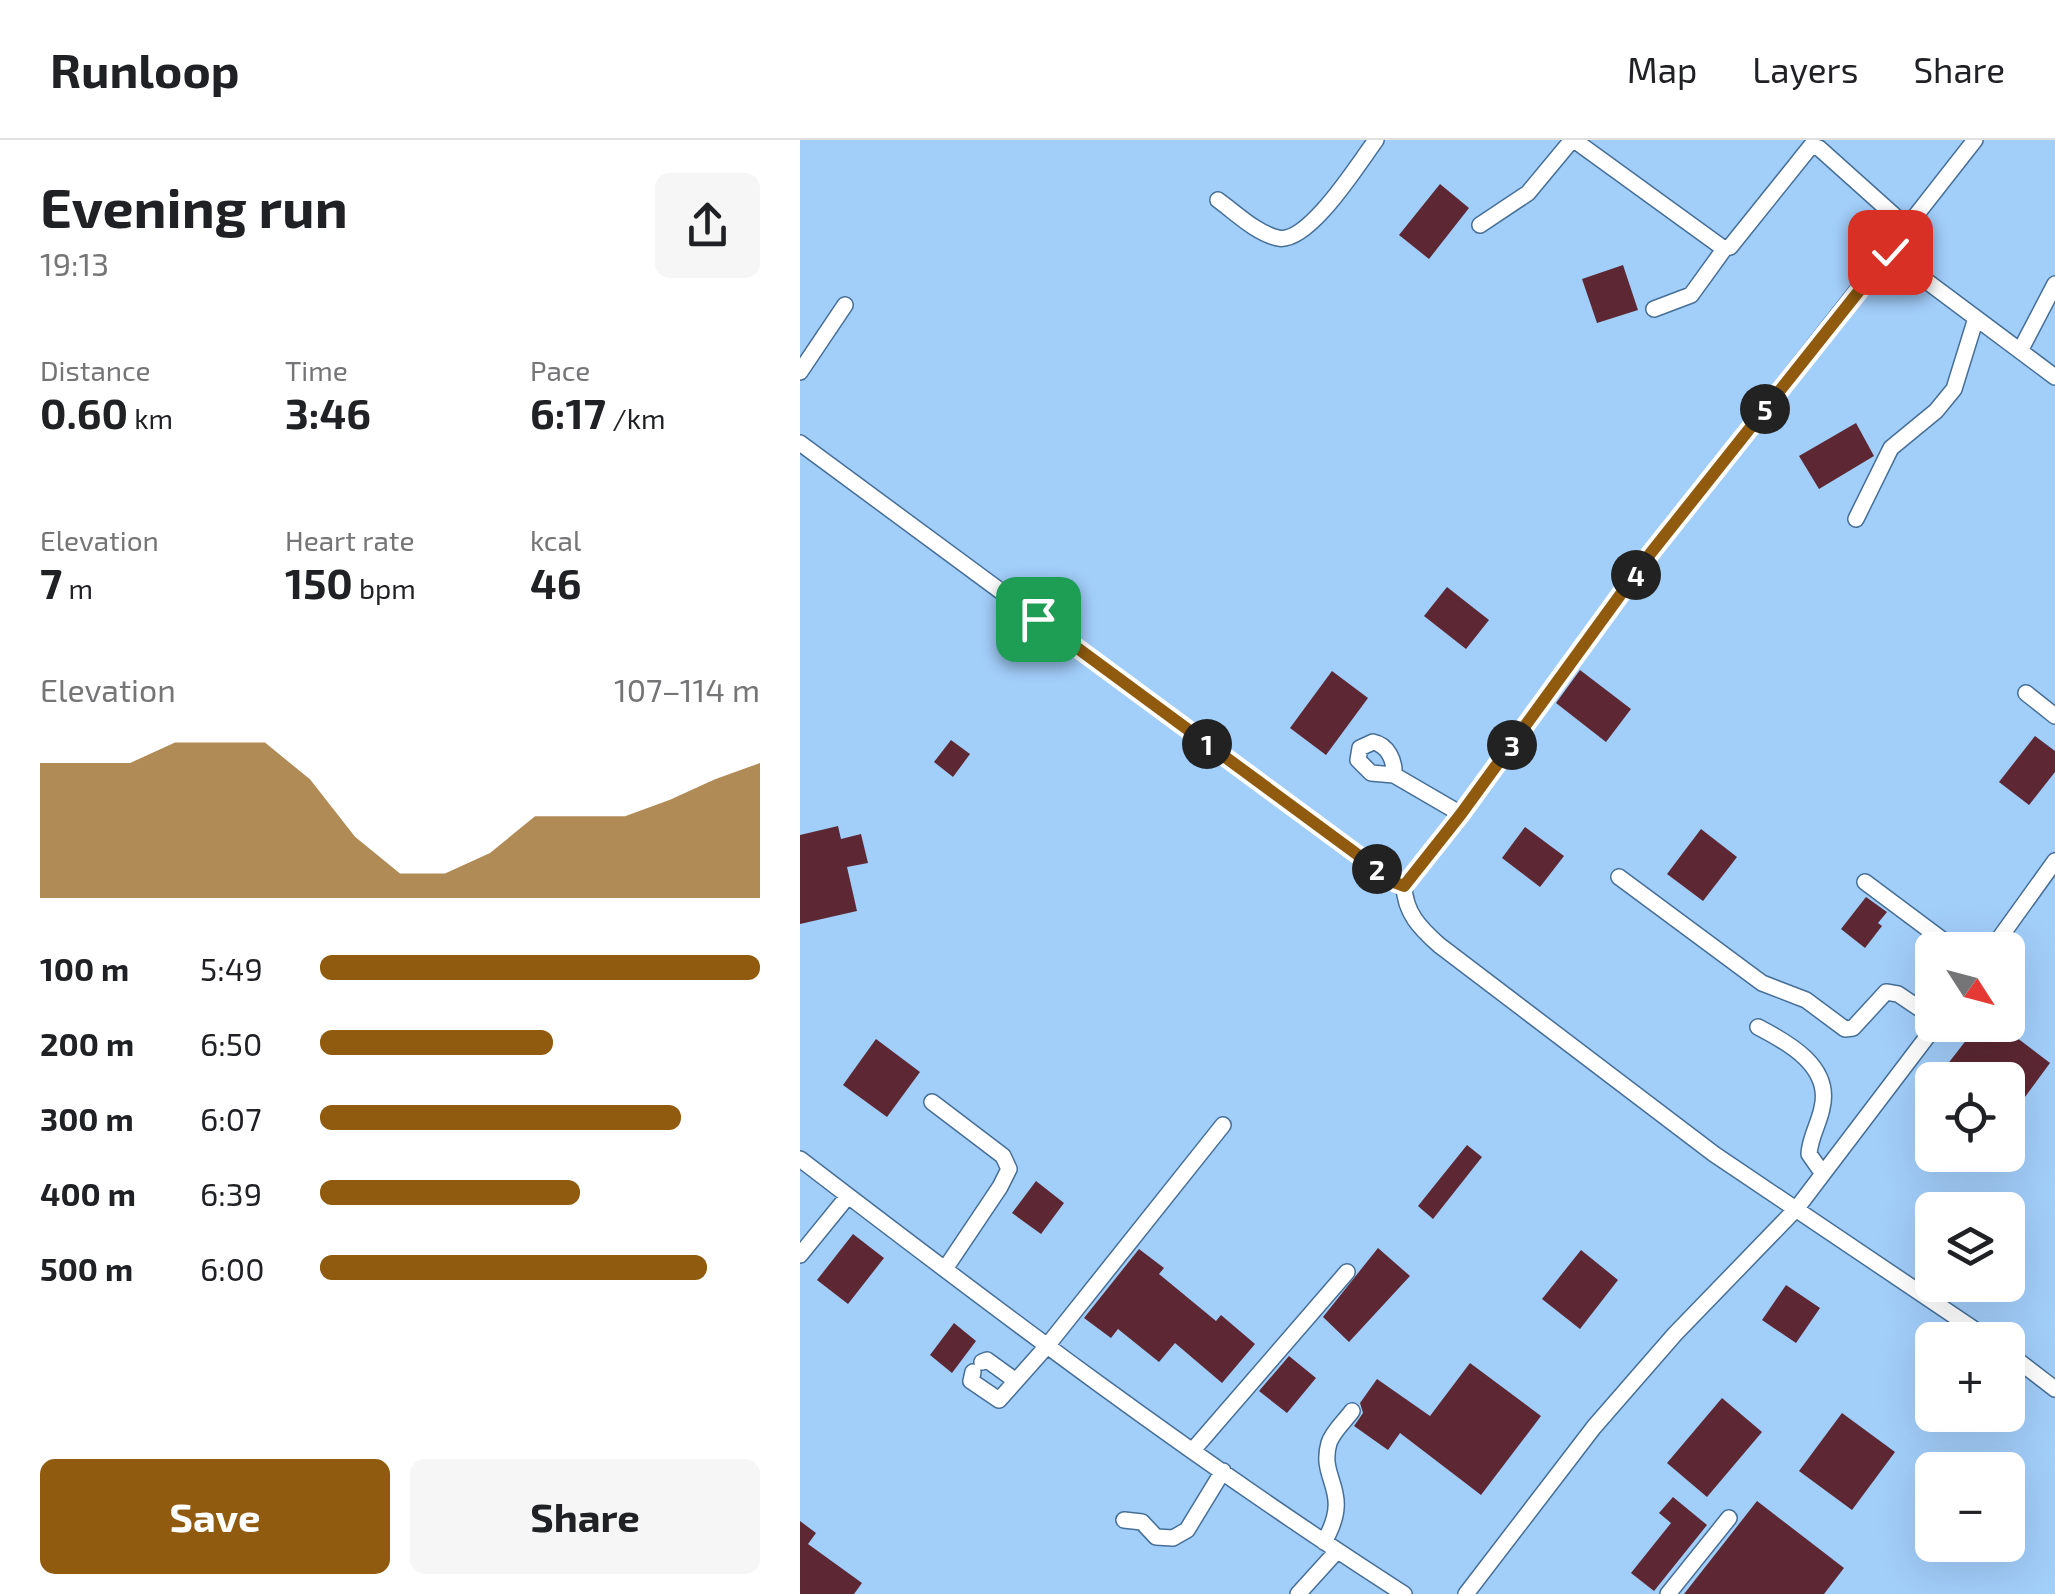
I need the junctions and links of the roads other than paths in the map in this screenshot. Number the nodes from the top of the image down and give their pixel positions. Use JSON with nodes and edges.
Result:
{"nodes":[{"id":1,"x":1376,"y":140,"type":"edge"},
{"id":2,"x":1573,"y":140,"type":"edge"},
{"id":3,"x":1975,"y":140,"type":"edge"},
{"id":4,"x":1218,"y":200,"type":"dead end"},
{"id":5,"x":1480,"y":225,"type":"dead end"},
{"id":6,"x":1906,"y":226,"type":"junction"},
{"id":7,"x":1725,"y":248,"type":"junction"},
{"id":8,"x":1890,"y":252,"type":"junction"},
{"id":9,"x":2055,"y":284,"type":"edge"},
{"id":10,"x":845,"y":305,"type":"dead end"},
{"id":11,"x":1654,"y":309,"type":"dead end"},
{"id":12,"x":1976,"y":318,"type":"junction"},
{"id":13,"x":2020,"y":351,"type":"junction"},
{"id":14,"x":800,"y":372,"type":"edge"},
{"id":15,"x":2055,"y":377,"type":"edge"},
{"id":16,"x":800,"y":443,"type":"edge"},
{"id":17,"x":1856,"y":519,"type":"dead end"},
{"id":18,"x":2026,"y":693,"type":"dead end"},
{"id":19,"x":2055,"y":716,"type":"edge"},
{"id":20,"x":1394,"y":775,"type":"dead end"},
{"id":21,"x":1461,"y":814,"type":"junction"},
{"id":22,"x":2055,"y":861,"type":"edge"},
{"id":23,"x":1619,"y":877,"type":"dead end"},
{"id":24,"x":1864,"y":882,"type":"dead end"},
{"id":25,"x":1404,"y":886,"type":"junction"},
{"id":26,"x":1932,"y":932,"type":"edge"},
{"id":27,"x":2004,"y":932,"type":"edge"},
{"id":28,"x":1915,"y":1006,"type":"edge"},
{"id":29,"x":1758,"y":1028,"type":"dead end"},
{"id":30,"x":1923,"y":1042,"type":"edge"},
{"id":31,"x":932,"y":1102,"type":"dead end"},
{"id":32,"x":1223,"y":1125,"type":"dead end"},
{"id":33,"x":800,"y":1160,"type":"edge"},
{"id":34,"x":1823,"y":1174,"type":"junction"},
{"id":35,"x":848,"y":1196,"type":"junction"},
{"id":36,"x":1797,"y":1208,"type":"junction"},
{"id":37,"x":800,"y":1255,"type":"edge"},
{"id":38,"x":944,"y":1269,"type":"junction"},
{"id":39,"x":1347,"y":1272,"type":"dead end"},
{"id":40,"x":1964,"y":1322,"type":"edge"},
{"id":41,"x":1047,"y":1346,"type":"junction"},
{"id":42,"x":2025,"y":1366,"type":"edge"},
{"id":43,"x":1016,"y":1381,"type":"junction"},
{"id":44,"x":2055,"y":1389,"type":"edge"},
{"id":45,"x":1352,"y":1411,"type":"dead end"},
{"id":46,"x":1193,"y":1450,"type":"junction"},
{"id":47,"x":1223,"y":1471,"type":"junction"},
{"id":48,"x":1729,"y":1518,"type":"dead end"},
{"id":49,"x":1124,"y":1520,"type":"dead end"},
{"id":50,"x":1330,"y":1547,"type":"junction"},
{"id":51,"x":1298,"y":1594,"type":"edge"},
{"id":52,"x":1404,"y":1594,"type":"edge"},
{"id":53,"x":1466,"y":1594,"type":"edge"},
{"id":54,"x":1668,"y":1594,"type":"edge"}],
"edges":[{"from":1,"to":4,"type":"street"},
{"from":2,"to":5,"type":"street"},
{"from":2,"to":7,"type":"street"},
{"from":3,"to":6,"type":"street"},
{"from":6,"to":7,"type":"street"},
{"from":6,"to":8,"type":"street"},
{"from":7,"to":11,"type":"street"},
{"from":8,"to":12,"type":"street"},
{"from":8,"to":21,"type":"street"},
{"from":9,"to":13,"type":"street"},
{"from":10,"to":14,"type":"street"},
{"from":12,"to":13,"type":"street"},
{"from":12,"to":17,"type":"street"},
{"from":13,"to":15,"type":"street"},
{"from":16,"to":25,"type":"street"},
{"from":18,"to":19,"type":"street"},
{"from":20,"to":21,"type":"street"},
{"from":21,"to":25,"type":"street"},
{"from":22,"to":27,"type":"street"},
{"from":23,"to":28,"type":"street"},
{"from":24,"to":26,"type":"street"},
{"from":25,"to":36,"type":"street"},
{"from":29,"to":34,"type":"street"},
{"from":30,"to":34,"type":"street"},
{"from":31,"to":38,"type":"street"},
{"from":32,"to":41,"type":"street"},
{"from":33,"to":35,"type":"street"},
{"from":34,"to":36,"type":"street"},
{"from":35,"to":37,"type":"street"},
{"from":35,"to":38,"type":"street"},
{"from":36,"to":40,"type":"street"},
{"from":36,"to":53,"type":"street"},
{"from":38,"to":41,"type":"street"},
{"from":39,"to":46,"type":"street"},
{"from":41,"to":43,"type":"street"},
{"from":41,"to":46,"type":"street"},
{"from":42,"to":44,"type":"street"},
{"from":43,"to":43,"type":"street"},
{"from":45,"to":50,"type":"street"},
{"from":46,"to":47,"type":"street"},
{"from":47,"to":49,"type":"street"},
{"from":47,"to":50,"type":"street"},
{"from":48,"to":54,"type":"street"},
{"from":50,"to":51,"type":"street"},
{"from":50,"to":52,"type":"street"}]}
